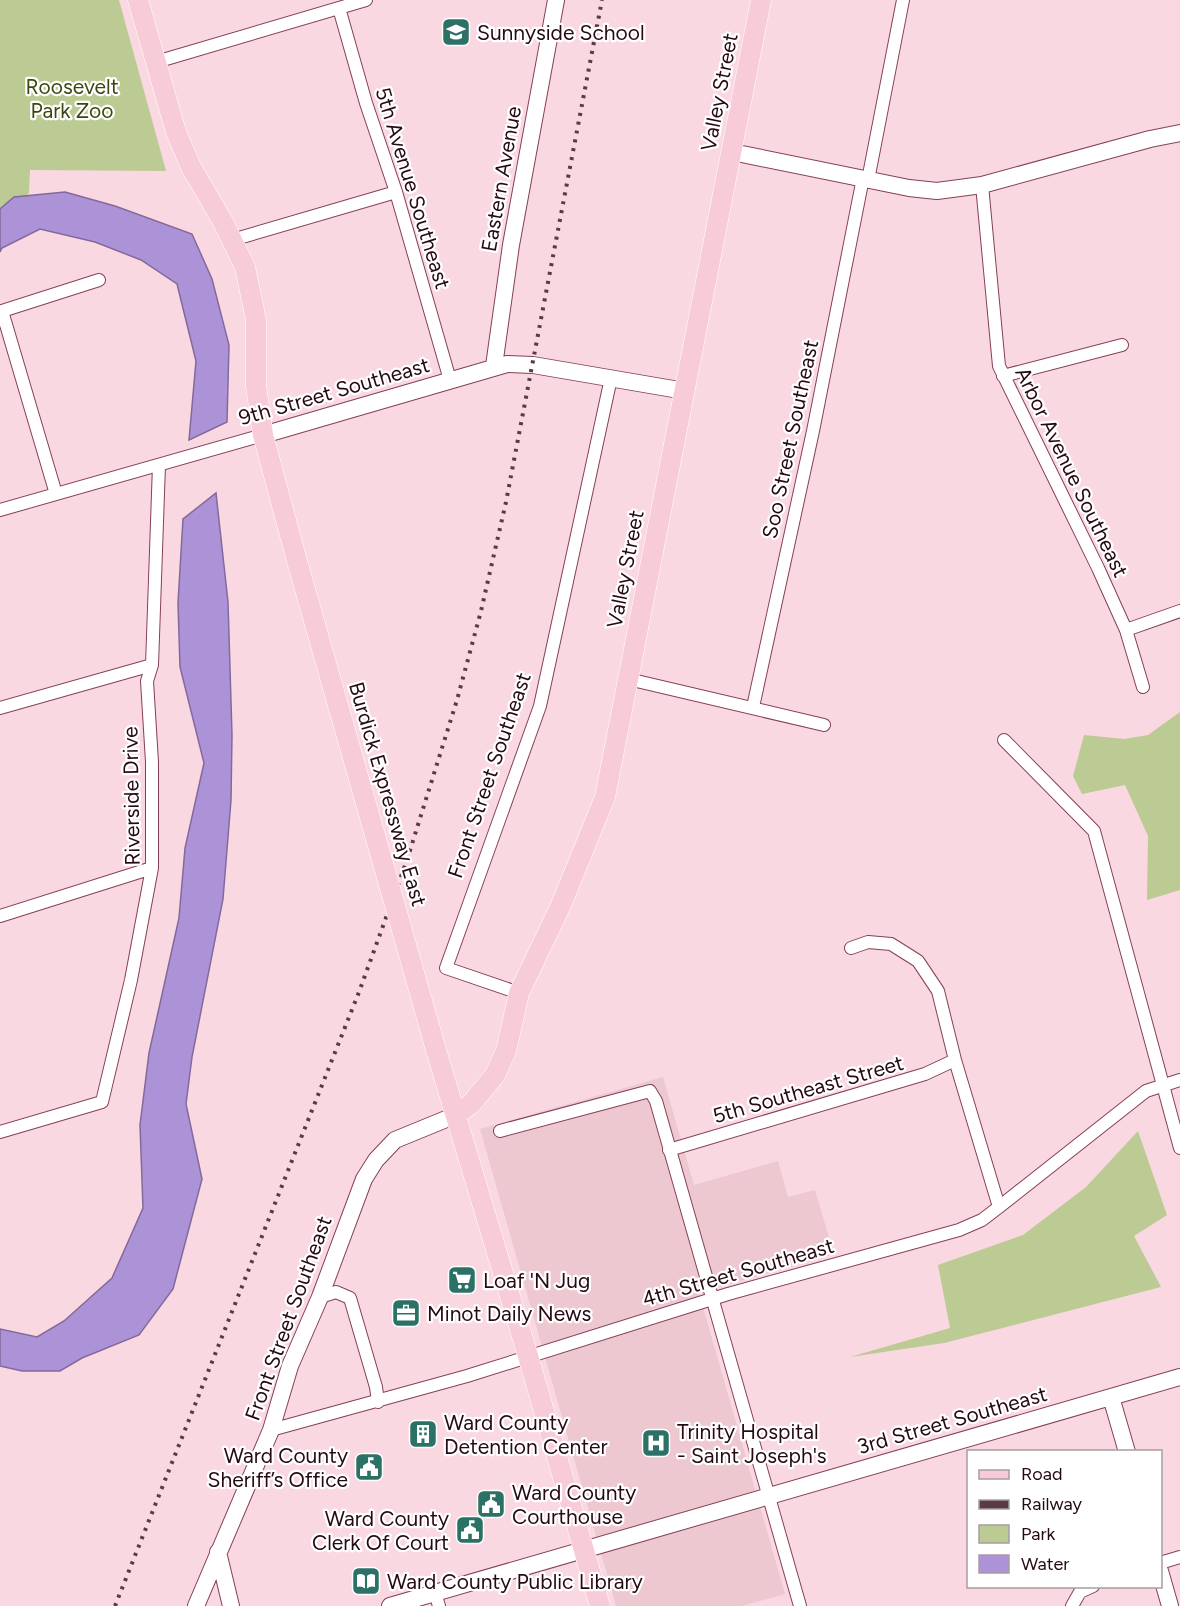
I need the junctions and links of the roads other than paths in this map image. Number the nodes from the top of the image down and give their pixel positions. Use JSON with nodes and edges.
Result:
{"nodes":[{"id":1,"x":138,"y":0,"type":"edge"},
{"id":2,"x":366,"y":0,"type":"edge"},
{"id":3,"x":556,"y":0,"type":"edge"},
{"id":4,"x":761,"y":0,"type":"edge"},
{"id":5,"x":903,"y":0,"type":"edge"},
{"id":6,"x":339,"y":8,"type":"junction"},
{"id":7,"x":156,"y":62,"type":"junction"},
{"id":8,"x":1180,"y":133,"type":"edge"},
{"id":9,"x":732,"y":152,"type":"junction"},
{"id":10,"x":866,"y":179,"type":"junction"},
{"id":11,"x":982,"y":185,"type":"junction"},
{"id":12,"x":396,"y":192,"type":"junction"},
{"id":13,"x":232,"y":240,"type":"junction"},
{"id":14,"x":99,"y":280,"type":"dead end"},
{"id":15,"x":1122,"y":345,"type":"dead end"},
{"id":16,"x":494,"y":366,"type":"junction"},
{"id":17,"x":1003,"y":376,"type":"junction"},
{"id":18,"x":611,"y":378,"type":"junction"},
{"id":19,"x":450,"y":380,"type":"junction"},
{"id":20,"x":685,"y":391,"type":"junction"},
{"id":21,"x":263,"y":435,"type":"junction"},
{"id":22,"x":159,"y":465,"type":"junction"},
{"id":23,"x":56,"y":494,"type":"junction"},
{"id":24,"x":0,"y":510,"type":"edge"},
{"id":25,"x":1180,"y":610,"type":"edge"},
{"id":26,"x":1126,"y":630,"type":"junction"},
{"id":27,"x":152,"y":665,"type":"junction"},
{"id":28,"x":628,"y":679,"type":"junction"},
{"id":29,"x":1143,"y":687,"type":"dead end"},
{"id":30,"x":753,"y":707,"type":"junction"},
{"id":31,"x":0,"y":708,"type":"edge"},
{"id":32,"x":824,"y":725,"type":"dead end"},
{"id":33,"x":1005,"y":740,"type":"dead end"},
{"id":34,"x":152,"y":868,"type":"junction"},
{"id":35,"x":0,"y":916,"type":"edge"},
{"id":36,"x":851,"y":948,"type":"dead end"},
{"id":37,"x":519,"y":993,"type":"junction"},
{"id":38,"x":956,"y":1060,"type":"junction"},
{"id":39,"x":1180,"y":1080,"type":"edge"},
{"id":40,"x":1162,"y":1085,"type":"junction"},
{"id":41,"x":456,"y":1115,"type":"junction"},
{"id":42,"x":500,"y":1131,"type":"dead end"},
{"id":43,"x":0,"y":1132,"type":"edge"},
{"id":44,"x":1180,"y":1148,"type":"edge"},
{"id":45,"x":669,"y":1150,"type":"junction"},
{"id":46,"x":999,"y":1207,"type":"junction"},
{"id":47,"x":320,"y":1297,"type":"junction"},
{"id":48,"x":711,"y":1299,"type":"junction"},
{"id":49,"x":528,"y":1356,"type":"junction"},
{"id":50,"x":1180,"y":1377,"type":"edge"},
{"id":51,"x":1111,"y":1397,"type":"junction"},
{"id":52,"x":378,"y":1401,"type":"junction"},
{"id":53,"x":271,"y":1430,"type":"junction"},
{"id":54,"x":1126,"y":1450,"type":"edge"},
{"id":55,"x":769,"y":1496,"type":"junction"},
{"id":56,"x":583,"y":1549,"type":"junction"},
{"id":57,"x":218,"y":1551,"type":"junction"},
{"id":58,"x":1180,"y":1557,"type":"edge"},
{"id":59,"x":1162,"y":1563,"type":"edge"},
{"id":60,"x":1162,"y":1575,"type":"edge"},
{"id":61,"x":1090,"y":1588,"type":"edge"},
{"id":62,"x":437,"y":1600,"type":"edge"},
{"id":63,"x":196,"y":1606,"type":"edge"},
{"id":64,"x":231,"y":1606,"type":"edge"},
{"id":65,"x":390,"y":1606,"type":"edge"},
{"id":66,"x":600,"y":1606,"type":"edge"},
{"id":67,"x":800,"y":1606,"type":"edge"},
{"id":68,"x":1072,"y":1606,"type":"edge"},
{"id":69,"x":1170,"y":1606,"type":"edge"}],
"edges":[{"from":1,"to":7,"type":"main road","name":"Burdick Expressway East"},
{"from":2,"to":6,"type":"street"},
{"from":3,"to":16,"type":"street","name":"Eastern Avenue"},
{"from":4,"to":9,"type":"main road","name":"Valley Street"},
{"from":5,"to":10,"type":"street","name":"Soo Street Southeast"},
{"from":6,"to":7,"type":"street"},
{"from":6,"to":12,"type":"street","name":"5th Avenue Southeast"},
{"from":7,"to":13,"type":"main road","name":"Burdick Expressway East"},
{"from":8,"to":11,"type":"street"},
{"from":9,"to":10,"type":"street"},
{"from":9,"to":20,"type":"main road","name":"Valley Street"},
{"from":10,"to":11,"type":"street"},
{"from":10,"to":30,"type":"street","name":"Soo Street Southeast"},
{"from":11,"to":17,"type":"street","name":"Arbor Avenue Southeast"},
{"from":12,"to":13,"type":"street"},
{"from":12,"to":19,"type":"street","name":"5th Avenue Southeast"},
{"from":13,"to":21,"type":"main road","name":"Burdick Expressway East"},
{"from":14,"to":23,"type":"street"},
{"from":15,"to":17,"type":"street"},
{"from":16,"to":18,"type":"street","name":"9th Street Southeast"},
{"from":16,"to":19,"type":"street","name":"9th Street Southeast"},
{"from":17,"to":26,"type":"street","name":"Arbor Avenue Southeast"},
{"from":18,"to":20,"type":"street","name":"9th Street Southeast"},
{"from":18,"to":37,"type":"street","name":"Front Street Southeast"},
{"from":19,"to":21,"type":"street","name":"9th Street Southeast"},
{"from":20,"to":28,"type":"main road","name":"Valley Street"},
{"from":21,"to":22,"type":"street","name":"9th Street Southeast"},
{"from":21,"to":41,"type":"main road","name":"Burdick Expressway East","bridge":true},
{"from":22,"to":23,"type":"street","name":"9th Street Southeast"},
{"from":22,"to":27,"type":"street","name":"Riverside Drive"},
{"from":23,"to":24,"type":"street","name":"9th Street Southeast"},
{"from":25,"to":26,"type":"street"},
{"from":26,"to":29,"type":"street","name":"Arbor Avenue Southeast"},
{"from":27,"to":31,"type":"street"},
{"from":27,"to":34,"type":"street","name":"Riverside Drive"},
{"from":28,"to":30,"type":"street"},
{"from":28,"to":37,"type":"main road","name":"Valley Street"},
{"from":30,"to":32,"type":"street"},
{"from":33,"to":40,"type":"street"},
{"from":34,"to":35,"type":"street"},
{"from":34,"to":43,"type":"street","name":"Riverside Drive"},
{"from":36,"to":38,"type":"street"},
{"from":37,"to":41,"type":"main road","name":"Valley Street"},
{"from":38,"to":45,"type":"street","name":"5th Southeast Street"},
{"from":38,"to":46,"type":"street"},
{"from":39,"to":40,"type":"street","name":"4th Street Southeast"},
{"from":40,"to":44,"type":"street"},
{"from":40,"to":46,"type":"street","name":"4th Street Southeast"},
{"from":41,"to":47,"type":"street","name":"Front Street Southeast"},
{"from":41,"to":49,"type":"main road","name":"Burdick Expressway East"},
{"from":42,"to":45,"type":"street"},
{"from":45,"to":48,"type":"street"},
{"from":46,"to":48,"type":"street","name":"4th Street Southeast"},
{"from":47,"to":52,"type":"street"},
{"from":47,"to":53,"type":"street","name":"Front Street Southeast"},
{"from":48,"to":49,"type":"street","name":"4th Street Southeast"},
{"from":48,"to":55,"type":"street"},
{"from":49,"to":52,"type":"street","name":"4th Street Southeast"},
{"from":49,"to":56,"type":"main road","name":"Burdick Expressway East"},
{"from":50,"to":51,"type":"street","name":"3rd Street Southeast"},
{"from":51,"to":54,"type":"street"},
{"from":51,"to":55,"type":"street","name":"3rd Street Southeast"},
{"from":52,"to":53,"type":"street","name":"4th Street Southeast"},
{"from":53,"to":57,"type":"street","name":"Front Street Southeast"},
{"from":55,"to":56,"type":"street","name":"3rd Street Southeast"},
{"from":55,"to":67,"type":"street"},
{"from":56,"to":62,"type":"street","name":"3rd Street Southeast"},
{"from":56,"to":66,"type":"main road","name":"Burdick Expressway East"},
{"from":57,"to":63,"type":"street","name":"Front Street Southeast"},
{"from":57,"to":64,"type":"street"},
{"from":58,"to":59,"type":"street"},
{"from":60,"to":69,"type":"street"},
{"from":61,"to":68,"type":"street"},
{"from":62,"to":65,"type":"street","name":"3rd Street Southeast"}]}
